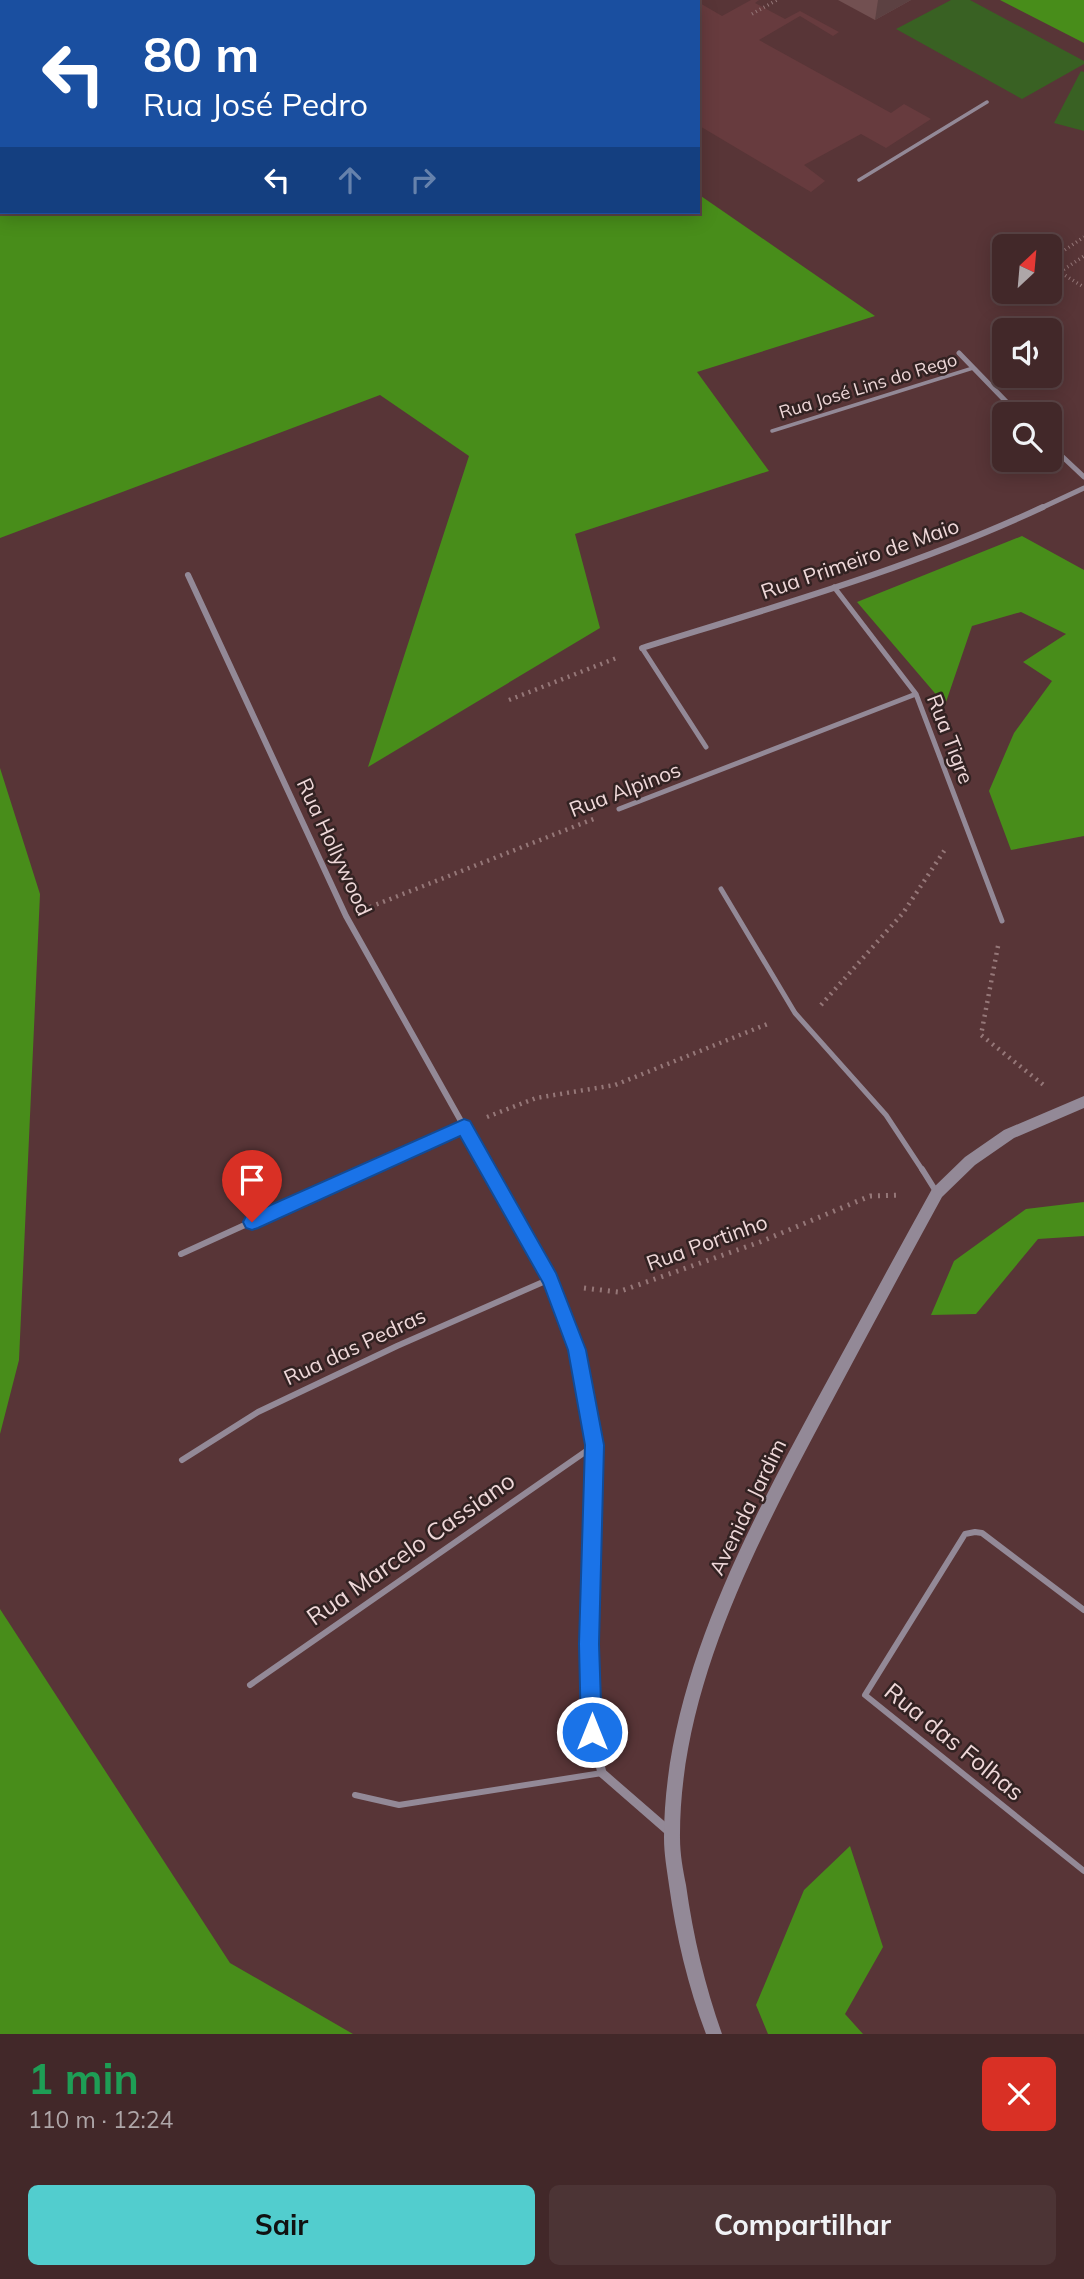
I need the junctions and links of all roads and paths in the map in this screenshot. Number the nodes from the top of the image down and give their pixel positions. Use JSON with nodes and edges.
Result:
{"nodes":[{"id":1,"x":777,"y":0,"type":"edge"},
{"id":2,"x":752,"y":14,"type":"dead end"},
{"id":3,"x":987,"y":102,"type":"dead end"},
{"id":4,"x":859,"y":180,"type":"dead end"},
{"id":5,"x":1084,"y":237,"type":"edge"},
{"id":6,"x":1062,"y":252,"type":"edge"},
{"id":7,"x":1084,"y":256,"type":"edge"},
{"id":8,"x":1062,"y":271,"type":"edge"},
{"id":9,"x":1062,"y":273,"type":"edge"},
{"id":10,"x":1082,"y":286,"type":"dead end"},
{"id":11,"x":960,"y":353,"type":"dead end"},
{"id":12,"x":973,"y":368,"type":"junction"},
{"id":13,"x":1006,"y":402,"type":"edge"},
{"id":14,"x":772,"y":431,"type":"dead end"},
{"id":15,"x":1062,"y":456,"type":"edge"},
{"id":16,"x":1084,"y":477,"type":"edge"},
{"id":17,"x":1084,"y":488,"type":"edge"},
{"id":18,"x":188,"y":575,"type":"dead end"},
{"id":19,"x":834,"y":587,"type":"junction"},
{"id":20,"x":642,"y":648,"type":"junction"},
{"id":21,"x":916,"y":694,"type":"junction"},
{"id":22,"x":509,"y":700,"type":"dead end"},
{"id":23,"x":706,"y":747,"type":"dead end"},
{"id":24,"x":619,"y":809,"type":"joint"},
{"id":25,"x":964,"y":821,"type":"junction"},
{"id":26,"x":721,"y":889,"type":"dead end"},
{"id":27,"x":346,"y":916,"type":"junction"},
{"id":28,"x":1002,"y":921,"type":"joint"},
{"id":29,"x":796,"y":1013,"type":"junction"},
{"id":30,"x":1084,"y":1102,"type":"edge"},
{"id":31,"x":1071,"y":1107,"type":"junction"},
{"id":32,"x":464,"y":1126,"type":"junction"},
{"id":33,"x":937,"y":1193,"type":"junction"},
{"id":34,"x":870,"y":1196,"type":"dead end"},
{"id":35,"x":181,"y":1254,"type":"dead end"},
{"id":36,"x":550,"y":1279,"type":"junction"},
{"id":37,"x":595,"y":1445,"type":"junction"},
{"id":38,"x":182,"y":1460,"type":"dead end"},
{"id":39,"x":1084,"y":1610,"type":"edge"},
{"id":40,"x":250,"y":1685,"type":"dead end"},
{"id":41,"x":602,"y":1773,"type":"junction"},
{"id":42,"x":355,"y":1795,"type":"dead end"},
{"id":43,"x":671,"y":1834,"type":"junction"},
{"id":44,"x":1084,"y":1871,"type":"edge"},
{"id":45,"x":714,"y":2034,"type":"edge"}],
"edges":[{"from":1,"to":2,"type":"path"},
{"from":3,"to":4,"type":"lane"},
{"from":5,"to":6,"type":"path"},
{"from":7,"to":8,"type":"path"},
{"from":9,"to":10,"type":"path"},
{"from":11,"to":12,"type":"street"},
{"from":12,"to":13,"type":"street"},
{"from":12,"to":14,"type":"lane","name":"Rua José Lins do Rego"},
{"from":15,"to":16,"type":"street"},
{"from":17,"to":19,"type":"street","name":"Rua Primeiro de Maio"},
{"from":18,"to":27,"type":"street","name":"Rua Hollywood"},
{"from":19,"to":20,"type":"street","name":"Rua Primeiro de Maio"},
{"from":19,"to":21,"type":"lane","name":"Rua Tigre"},
{"from":20,"to":22,"type":"path"},
{"from":20,"to":23,"type":"lane"},
{"from":21,"to":24,"type":"lane","name":"Rua Alpinos"},
{"from":21,"to":25,"type":"lane","name":"Rua Tigre"},
{"from":24,"to":27,"type":"path","name":"Rua Alpinos"},
{"from":25,"to":28,"type":"lane","name":"Rua Tigre"},
{"from":25,"to":29,"type":"path"},
{"from":26,"to":29,"type":"lane"},
{"from":27,"to":32,"type":"street","name":"Rua Hollywood"},
{"from":28,"to":31,"type":"path"},
{"from":29,"to":32,"type":"path"},
{"from":29,"to":33,"type":"lane"},
{"from":30,"to":31,"type":"street","name":"Avenida Jardim"},
{"from":31,"to":33,"type":"street","name":"Avenida Jardim"},
{"from":32,"to":35,"type":"lane"},
{"from":32,"to":36,"type":"street","name":"Rua Hollywood"},
{"from":33,"to":43,"type":"street","name":"Avenida Jardim"},
{"from":34,"to":36,"type":"path","name":"Rua Portinho"},
{"from":36,"to":37,"type":"street","name":"Rua Hollywood"},
{"from":36,"to":38,"type":"lane","name":"Rua das Pedras"},
{"from":37,"to":40,"type":"lane","name":"Rua Marcelo Cassiano"},
{"from":37,"to":41,"type":"street","name":"Rua Hollywood"},
{"from":39,"to":44,"type":"lane","name":"Rua das Folhas"},
{"from":41,"to":42,"type":"lane"},
{"from":41,"to":43,"type":"street"},
{"from":43,"to":45,"type":"street","name":"Avenida Jardim"}]}
